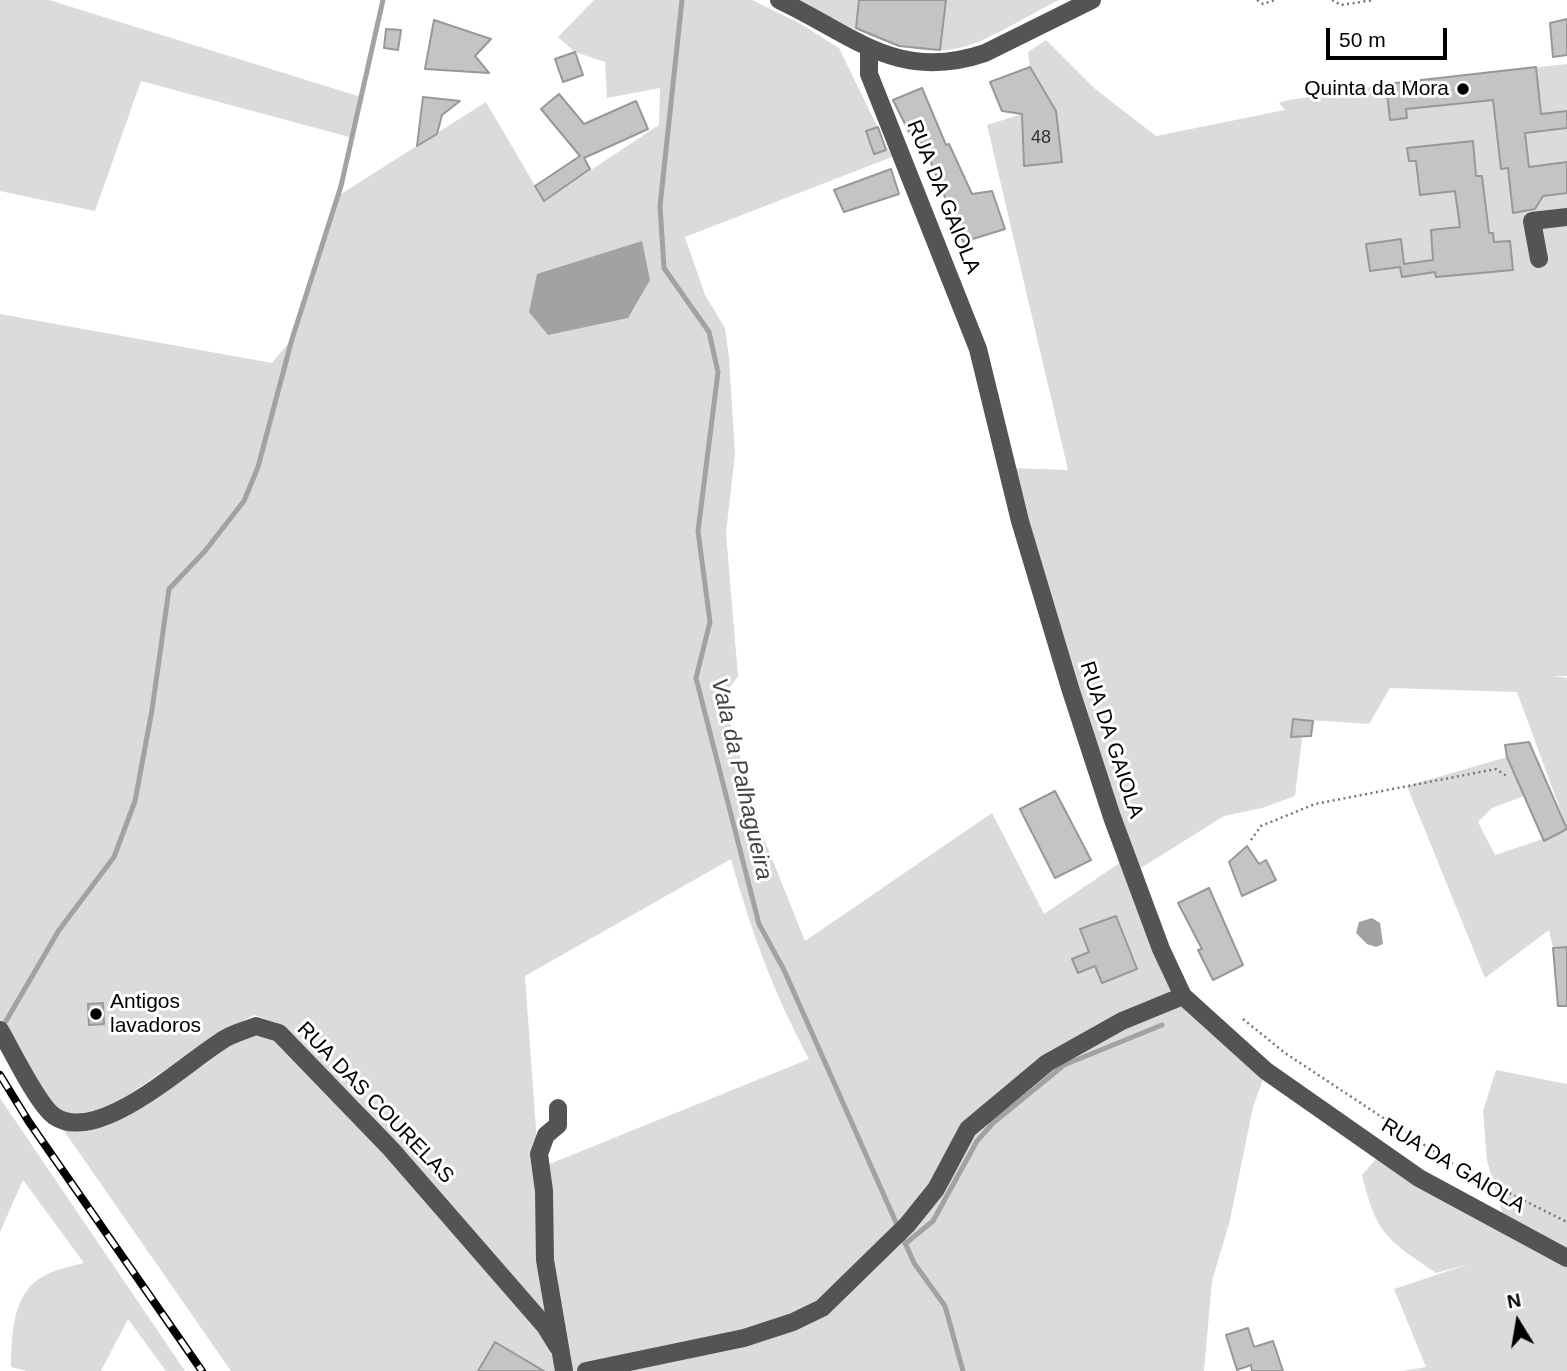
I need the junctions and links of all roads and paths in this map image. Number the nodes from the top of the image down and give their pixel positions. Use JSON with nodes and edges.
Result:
{"nodes":[{"id":1,"x":779,"y":0,"type":"edge"},
{"id":2,"x":1092,"y":0,"type":"edge"},
{"id":3,"x":1257,"y":0,"type":"edge"},
{"id":4,"x":1275,"y":0,"type":"edge"},
{"id":5,"x":1332,"y":0,"type":"edge"},
{"id":6,"x":1374,"y":0,"type":"edge"},
{"id":7,"x":869,"y":50,"type":"junction"},
{"id":8,"x":1567,"y":217,"type":"edge"},
{"id":9,"x":1539,"y":259,"type":"dead end"},
{"id":10,"x":1508,"y":777,"type":"dead end"},
{"id":11,"x":1251,"y":839,"type":"dead end"},
{"id":12,"x":1183,"y":996,"type":"junction"},
{"id":13,"x":1243,"y":1019,"type":"dead end"},
{"id":14,"x":0,"y":1030,"type":"edge"},
{"id":15,"x":558,"y":1108,"type":"dead end"},
{"id":16,"x":1567,"y":1222,"type":"edge"},
{"id":17,"x":1567,"y":1258,"type":"edge"},
{"id":18,"x":558,"y":1346,"type":"junction"},
{"id":19,"x":564,"y":1371,"type":"edge"},
{"id":20,"x":586,"y":1371,"type":"edge"}],
"edges":[{"from":1,"to":7,"type":"street"},
{"from":2,"to":7,"type":"street"},
{"from":3,"to":4,"type":"path"},
{"from":5,"to":6,"type":"path"},
{"from":7,"to":12,"type":"street","name":"RUA DA GAIOLA"},
{"from":8,"to":9,"type":"street"},
{"from":10,"to":11,"type":"path"},
{"from":12,"to":17,"type":"street","name":"RUA DA GAIOLA"},
{"from":12,"to":20,"type":"street"},
{"from":13,"to":16,"type":"path"},
{"from":14,"to":18,"type":"street","name":"RUA DAS COURELAS"},
{"from":15,"to":18,"type":"street"},
{"from":18,"to":19,"type":"street"}]}
